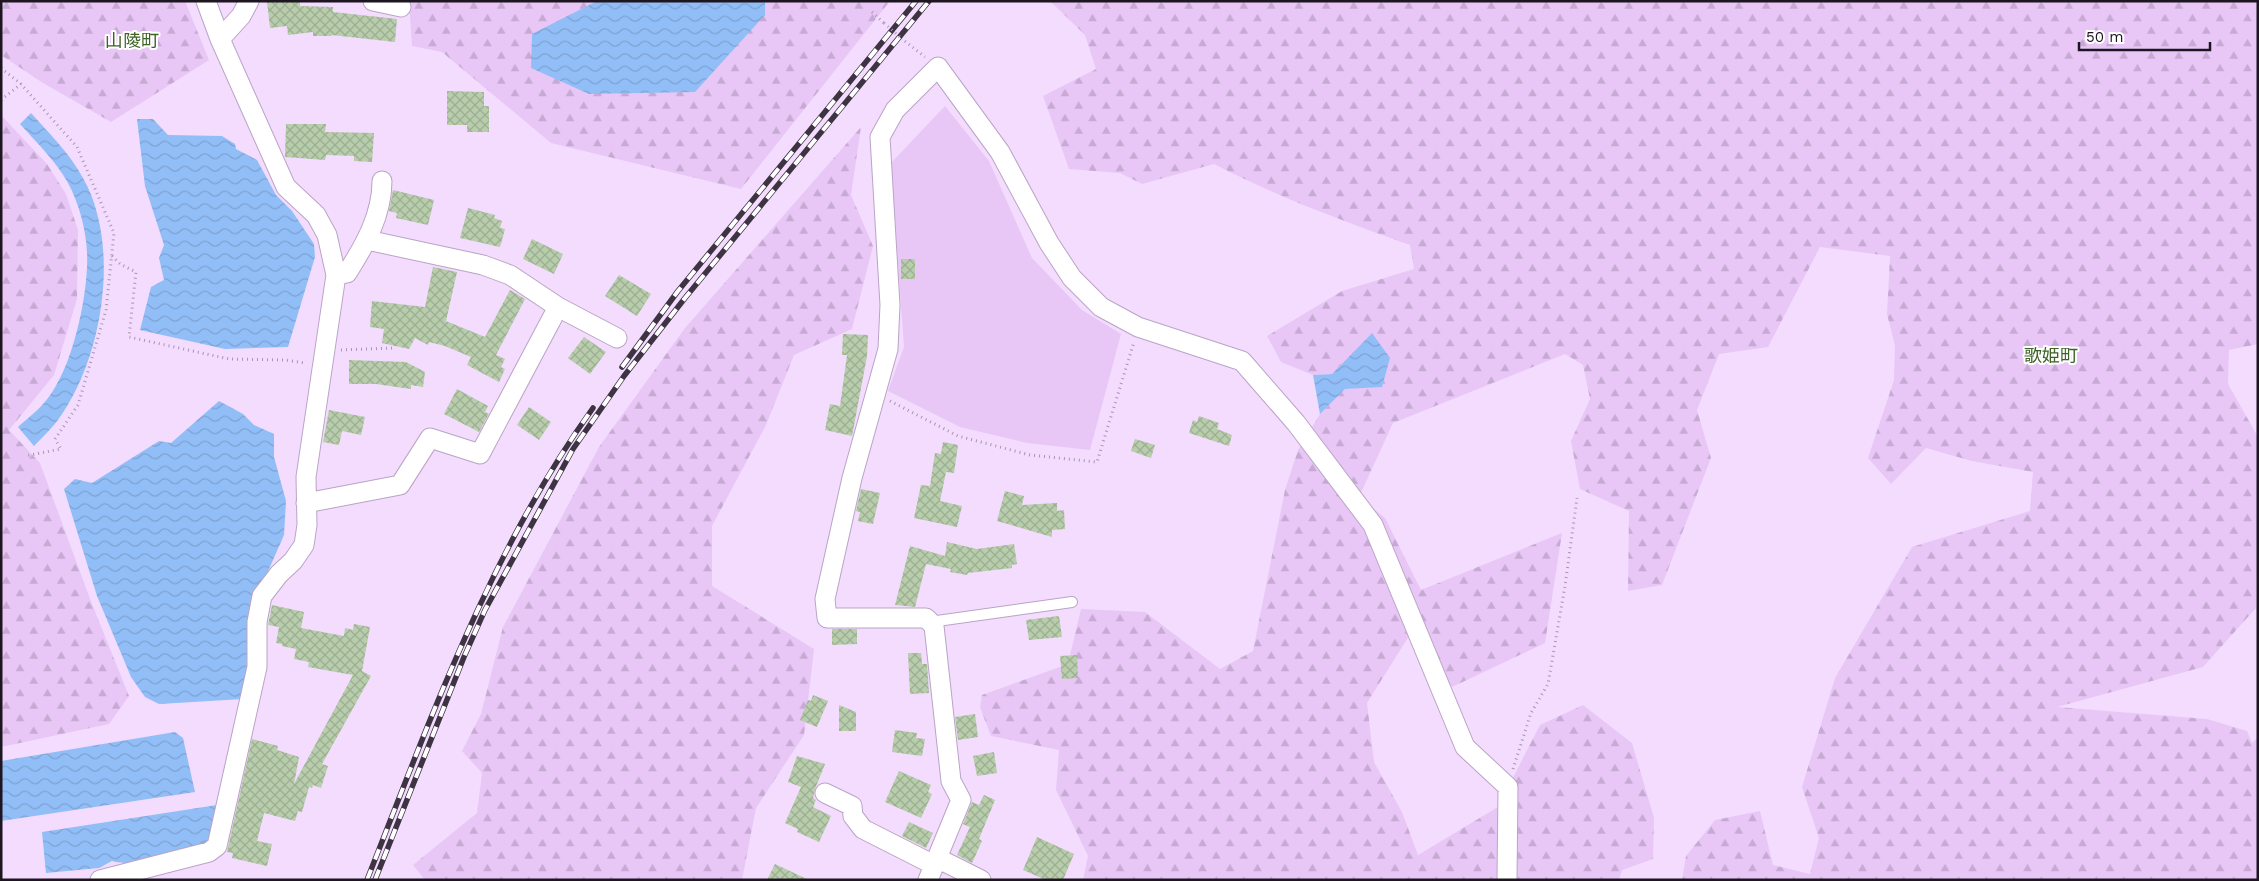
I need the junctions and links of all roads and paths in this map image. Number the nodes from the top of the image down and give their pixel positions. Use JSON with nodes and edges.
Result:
{"nodes":[{"id":1,"x":206,"y":1,"type":"edge"},
{"id":2,"x":249,"y":1,"type":"edge"},
{"id":3,"x":373,"y":1,"type":"edge"},
{"id":4,"x":401,"y":7,"type":"dead end"},
{"id":5,"x":872,"y":12,"type":"dead end"},
{"id":6,"x":220,"y":39,"type":"junction"},
{"id":7,"x":938,"y":67,"type":"junction"},
{"id":8,"x":1,"y":68,"type":"edge"},
{"id":9,"x":21,"y":84,"type":"junction"},
{"id":10,"x":1,"y":100,"type":"edge"},
{"id":11,"x":382,"y":181,"type":"dead end"},
{"id":12,"x":367,"y":240,"type":"junction"},
{"id":13,"x":111,"y":256,"type":"junction"},
{"id":14,"x":336,"y":275,"type":"junction"},
{"id":15,"x":558,"y":307,"type":"junction"},
{"id":16,"x":1138,"y":327,"type":"junction"},
{"id":17,"x":616,"y":338,"type":"dead end"},
{"id":18,"x":392,"y":348,"type":"dead end"},
{"id":19,"x":322,"y":358,"type":"junction"},
{"id":20,"x":875,"y":394,"type":"junction"},
{"id":21,"x":25,"y":456,"type":"dead end"},
{"id":22,"x":1578,"y":498,"type":"dead end"},
{"id":23,"x":306,"y":503,"type":"junction"},
{"id":24,"x":1072,"y":602,"type":"dead end"},
{"id":25,"x":930,"y":622,"type":"junction"},
{"id":26,"x":1508,"y":786,"type":"junction"},
{"id":27,"x":825,"y":793,"type":"dead end"},
{"id":28,"x":933,"y":868,"type":"edge"},
{"id":29,"x":100,"y":880,"type":"edge"},
{"id":30,"x":981,"y":880,"type":"edge"},
{"id":31,"x":1506,"y":880,"type":"edge"}],
"edges":[{"from":1,"to":6,"type":"street"},
{"from":2,"to":6,"type":"street"},
{"from":3,"to":4,"type":"street"},
{"from":5,"to":7,"type":"path","bridge":true},
{"from":6,"to":14,"type":"street"},
{"from":7,"to":16,"type":"street"},
{"from":7,"to":20,"type":"street"},
{"from":8,"to":9,"type":"path"},
{"from":9,"to":10,"type":"path"},
{"from":9,"to":13,"type":"path"},
{"from":11,"to":12,"type":"street"},
{"from":12,"to":14,"type":"street"},
{"from":12,"to":15,"type":"street"},
{"from":13,"to":19,"type":"path"},
{"from":13,"to":21,"type":"path"},
{"from":14,"to":19,"type":"street"},
{"from":15,"to":17,"type":"street"},
{"from":15,"to":23,"type":"street"},
{"from":16,"to":20,"type":"path"},
{"from":16,"to":26,"type":"street"},
{"from":18,"to":19,"type":"path"},
{"from":19,"to":23,"type":"street"},
{"from":20,"to":25,"type":"street"},
{"from":22,"to":26,"type":"path"},
{"from":23,"to":29,"type":"street"},
{"from":24,"to":25,"type":"lane"},
{"from":25,"to":28,"type":"street"},
{"from":26,"to":31,"type":"street"},
{"from":27,"to":28,"type":"street"},
{"from":28,"to":30,"type":"street"}]}
